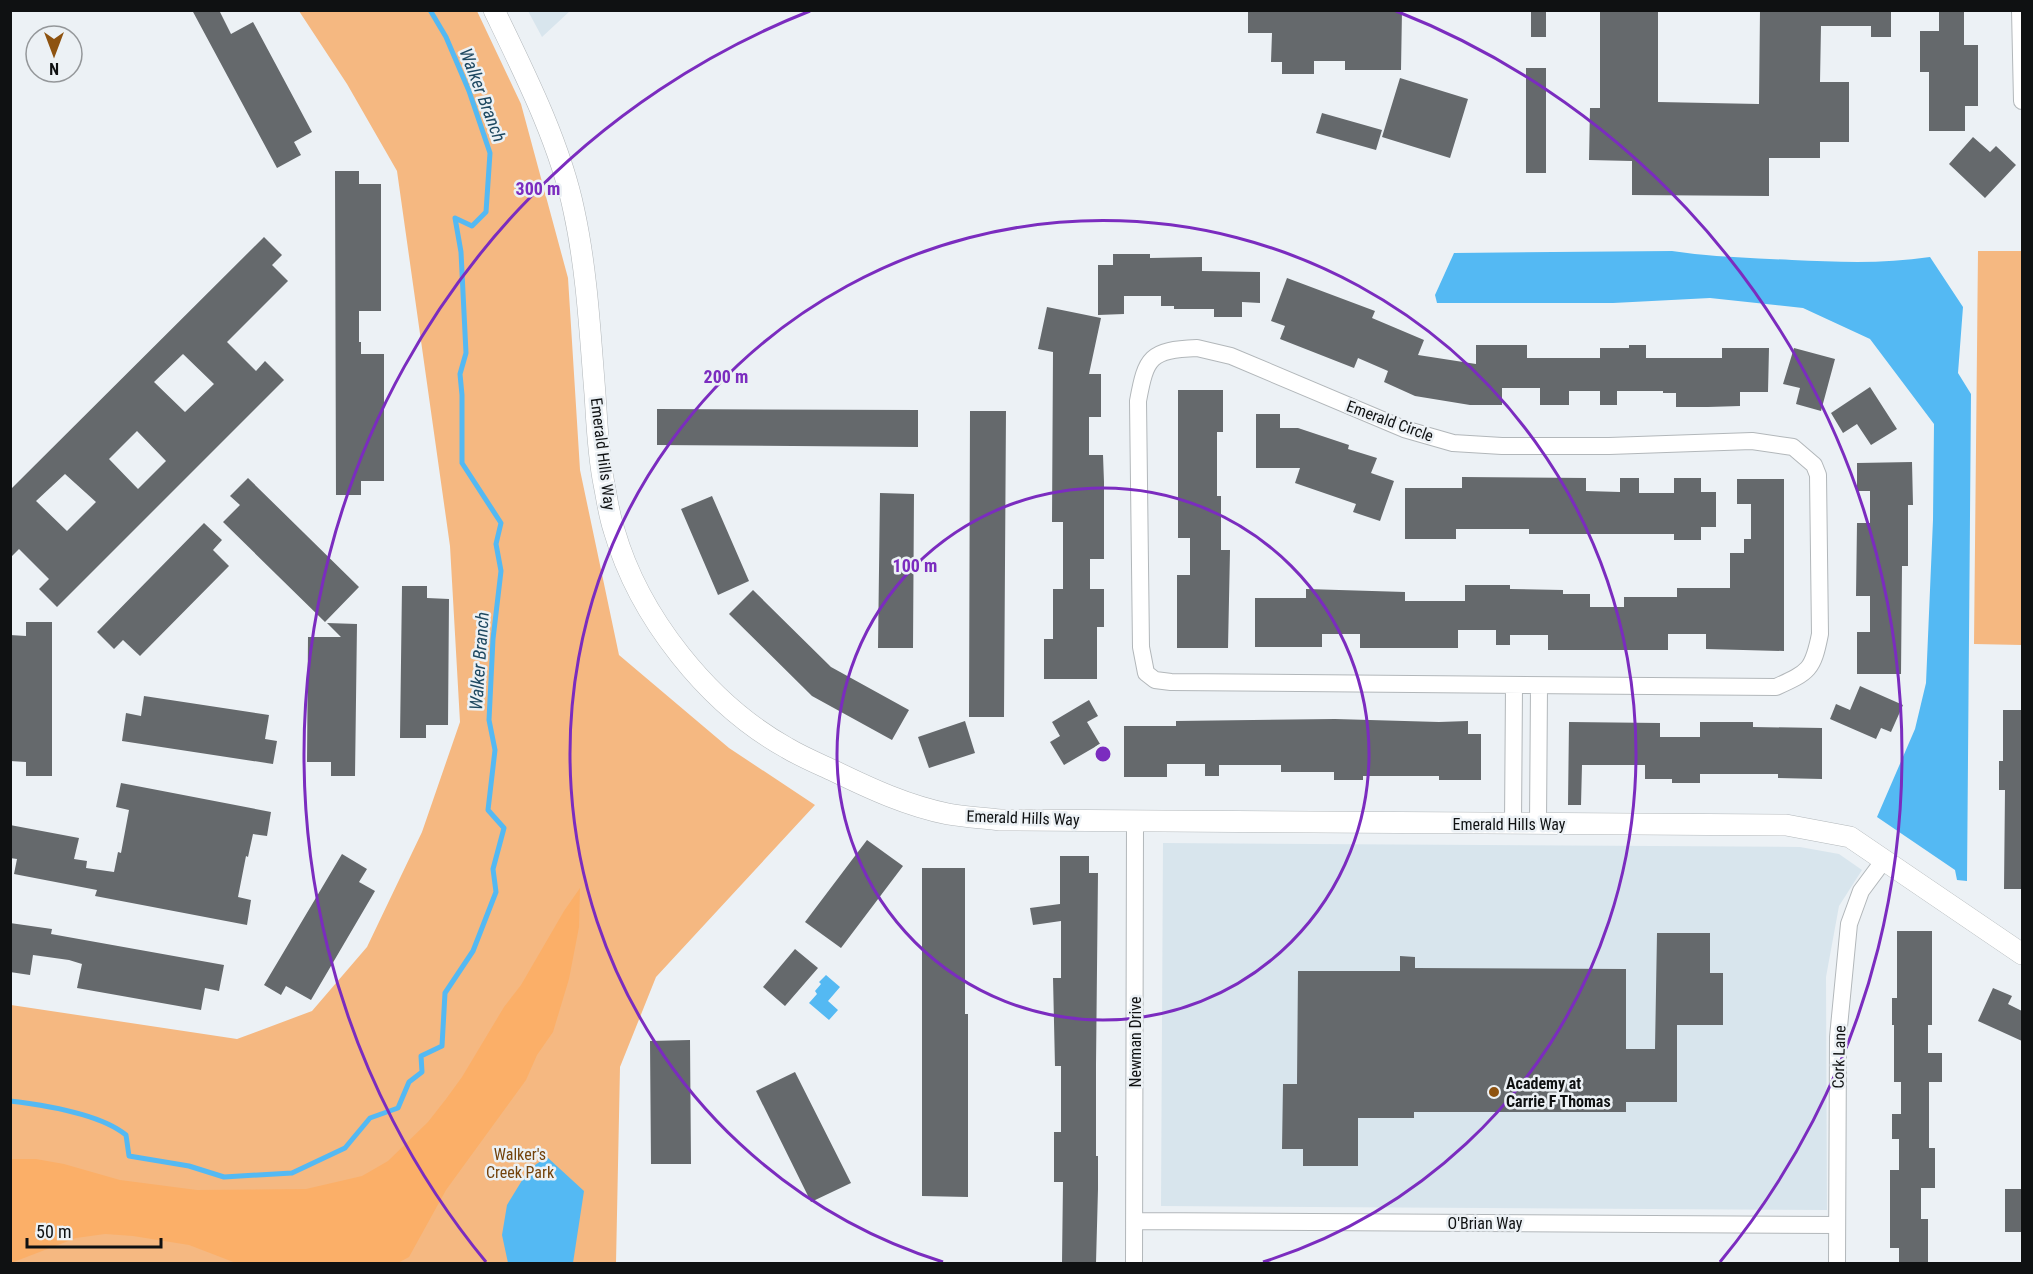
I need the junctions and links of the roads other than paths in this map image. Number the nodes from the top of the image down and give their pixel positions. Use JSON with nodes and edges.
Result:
{"nodes":[{"id":1,"x":494,"y":10,"type":"edge"},
{"id":2,"x":2020,"y":10,"type":"edge"},
{"id":3,"x":2022,"y":101,"type":"edge"},
{"id":4,"x":1514,"y":686,"type":"junction"},
{"id":5,"x":1539,"y":686,"type":"junction"},
{"id":6,"x":1135,"y":821,"type":"junction"},
{"id":7,"x":1513,"y":825,"type":"junction"},
{"id":8,"x":1538,"y":825,"type":"junction"},
{"id":9,"x":1884,"y":860,"type":"junction"},
{"id":10,"x":2022,"y":954,"type":"edge"},
{"id":11,"x":1134,"y":1221,"type":"junction"},
{"id":12,"x":1836,"y":1225,"type":"junction"},
{"id":13,"x":1134,"y":1263,"type":"edge"},
{"id":14,"x":1837,"y":1263,"type":"edge"}],
"edges":[{"from":1,"to":6,"type":"street","name":"Emerald Hills Way"},
{"from":2,"to":3,"type":"street"},
{"from":4,"to":5,"type":"street","name":"Emerald Circle"},
{"from":4,"to":5,"type":"street","name":"Emerald Circle"},
{"from":4,"to":7,"type":"street"},
{"from":5,"to":8,"type":"street"},
{"from":6,"to":7,"type":"street","name":"Emerald Hills Way"},
{"from":6,"to":11,"type":"street","name":"Newman Drive"},
{"from":7,"to":8,"type":"street","name":"Emerald Hills Way"},
{"from":8,"to":9,"type":"street","name":"Emerald Hills Way"},
{"from":9,"to":10,"type":"street","name":"Emerald Hills Way"},
{"from":9,"to":12,"type":"street","name":"Cork Lane"},
{"from":11,"to":12,"type":"street","name":"O'Brian Way"},
{"from":11,"to":13,"type":"street","name":"Newman Drive"},
{"from":12,"to":14,"type":"street","name":"Cork Lane"}]}
